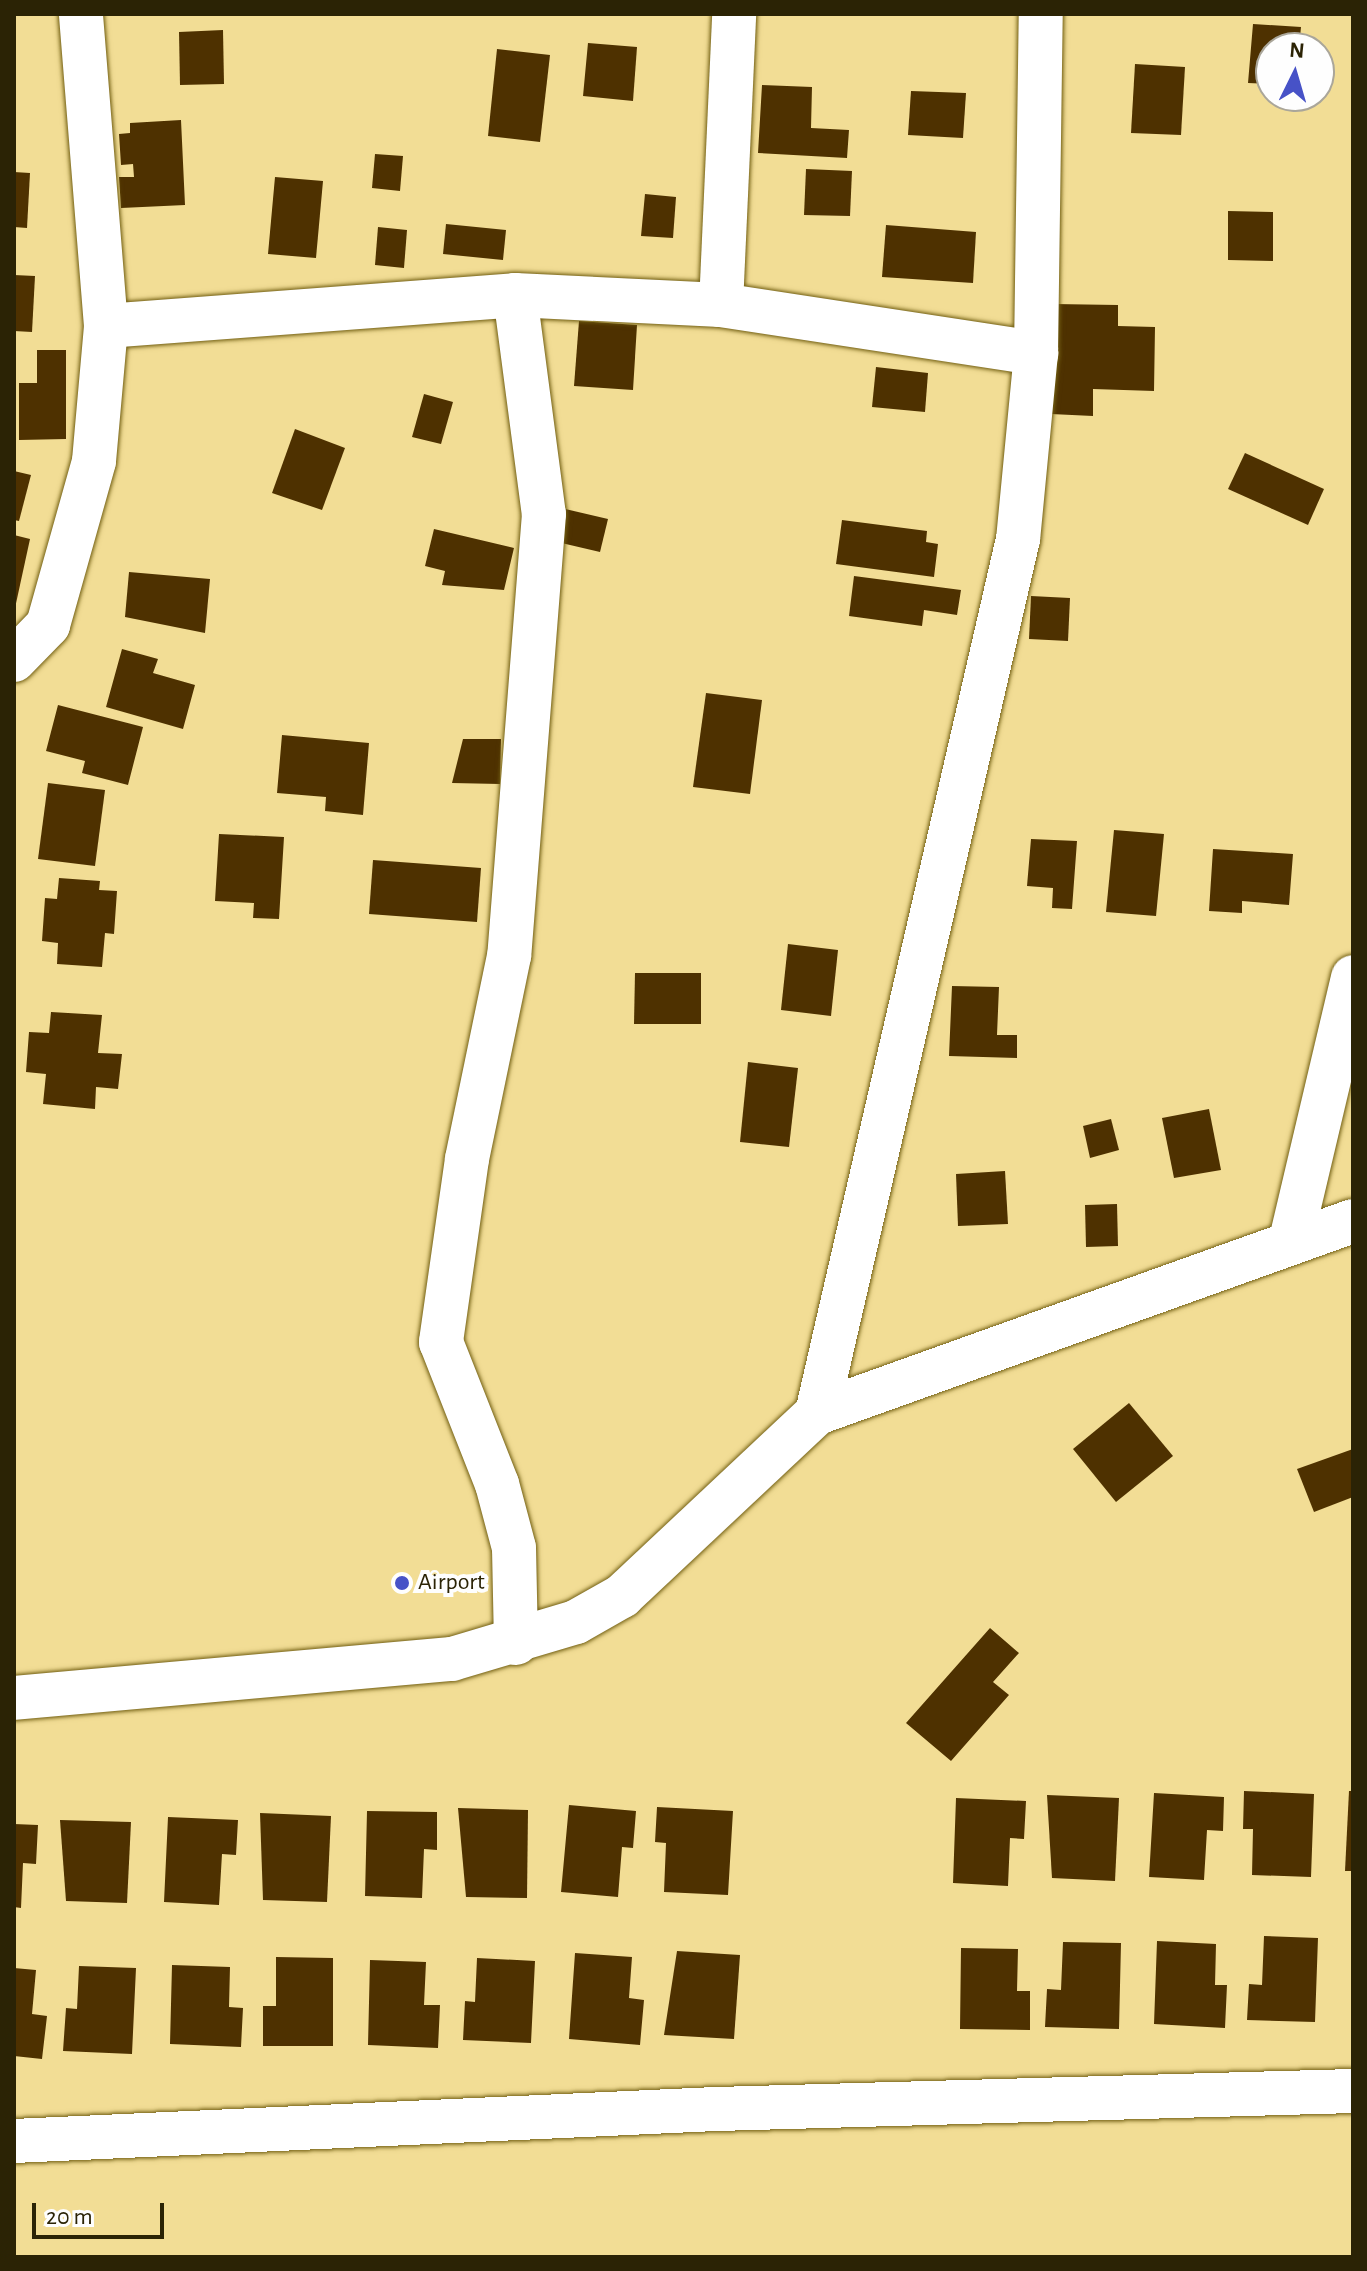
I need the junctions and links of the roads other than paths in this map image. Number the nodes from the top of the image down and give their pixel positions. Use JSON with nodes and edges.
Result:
{"nodes":[{"id":1,"x":81,"y":14,"type":"edge"},
{"id":2,"x":734,"y":14,"type":"edge"},
{"id":3,"x":1041,"y":14,"type":"edge"},
{"id":4,"x":515,"y":295,"type":"junction"},
{"id":5,"x":721,"y":305,"type":"junction"},
{"id":6,"x":106,"y":326,"type":"junction"},
{"id":7,"x":1036,"y":353,"type":"junction"},
{"id":8,"x":14,"y":660,"type":"edge"},
{"id":9,"x":1353,"y":977,"type":"edge"},
{"id":10,"x":1353,"y":1221,"type":"edge"},
{"id":11,"x":1291,"y":1240,"type":"junction"},
{"id":12,"x":817,"y":1413,"type":"junction"},
{"id":13,"x":516,"y":1643,"type":"junction"},
{"id":14,"x":14,"y":1698,"type":"edge"},
{"id":15,"x":1353,"y":2091,"type":"edge"},
{"id":16,"x":14,"y":2141,"type":"edge"}],
"edges":[{"from":1,"to":6,"type":"street"},
{"from":2,"to":5,"type":"street"},
{"from":3,"to":7,"type":"street"},
{"from":4,"to":5,"type":"street"},
{"from":4,"to":6,"type":"street"},
{"from":4,"to":13,"type":"street"},
{"from":5,"to":7,"type":"street"},
{"from":6,"to":8,"type":"street"},
{"from":7,"to":12,"type":"street"},
{"from":9,"to":11,"type":"street"},
{"from":10,"to":11,"type":"street"},
{"from":11,"to":12,"type":"street"},
{"from":12,"to":13,"type":"street"},
{"from":13,"to":14,"type":"street"},
{"from":15,"to":16,"type":"street"}]}
